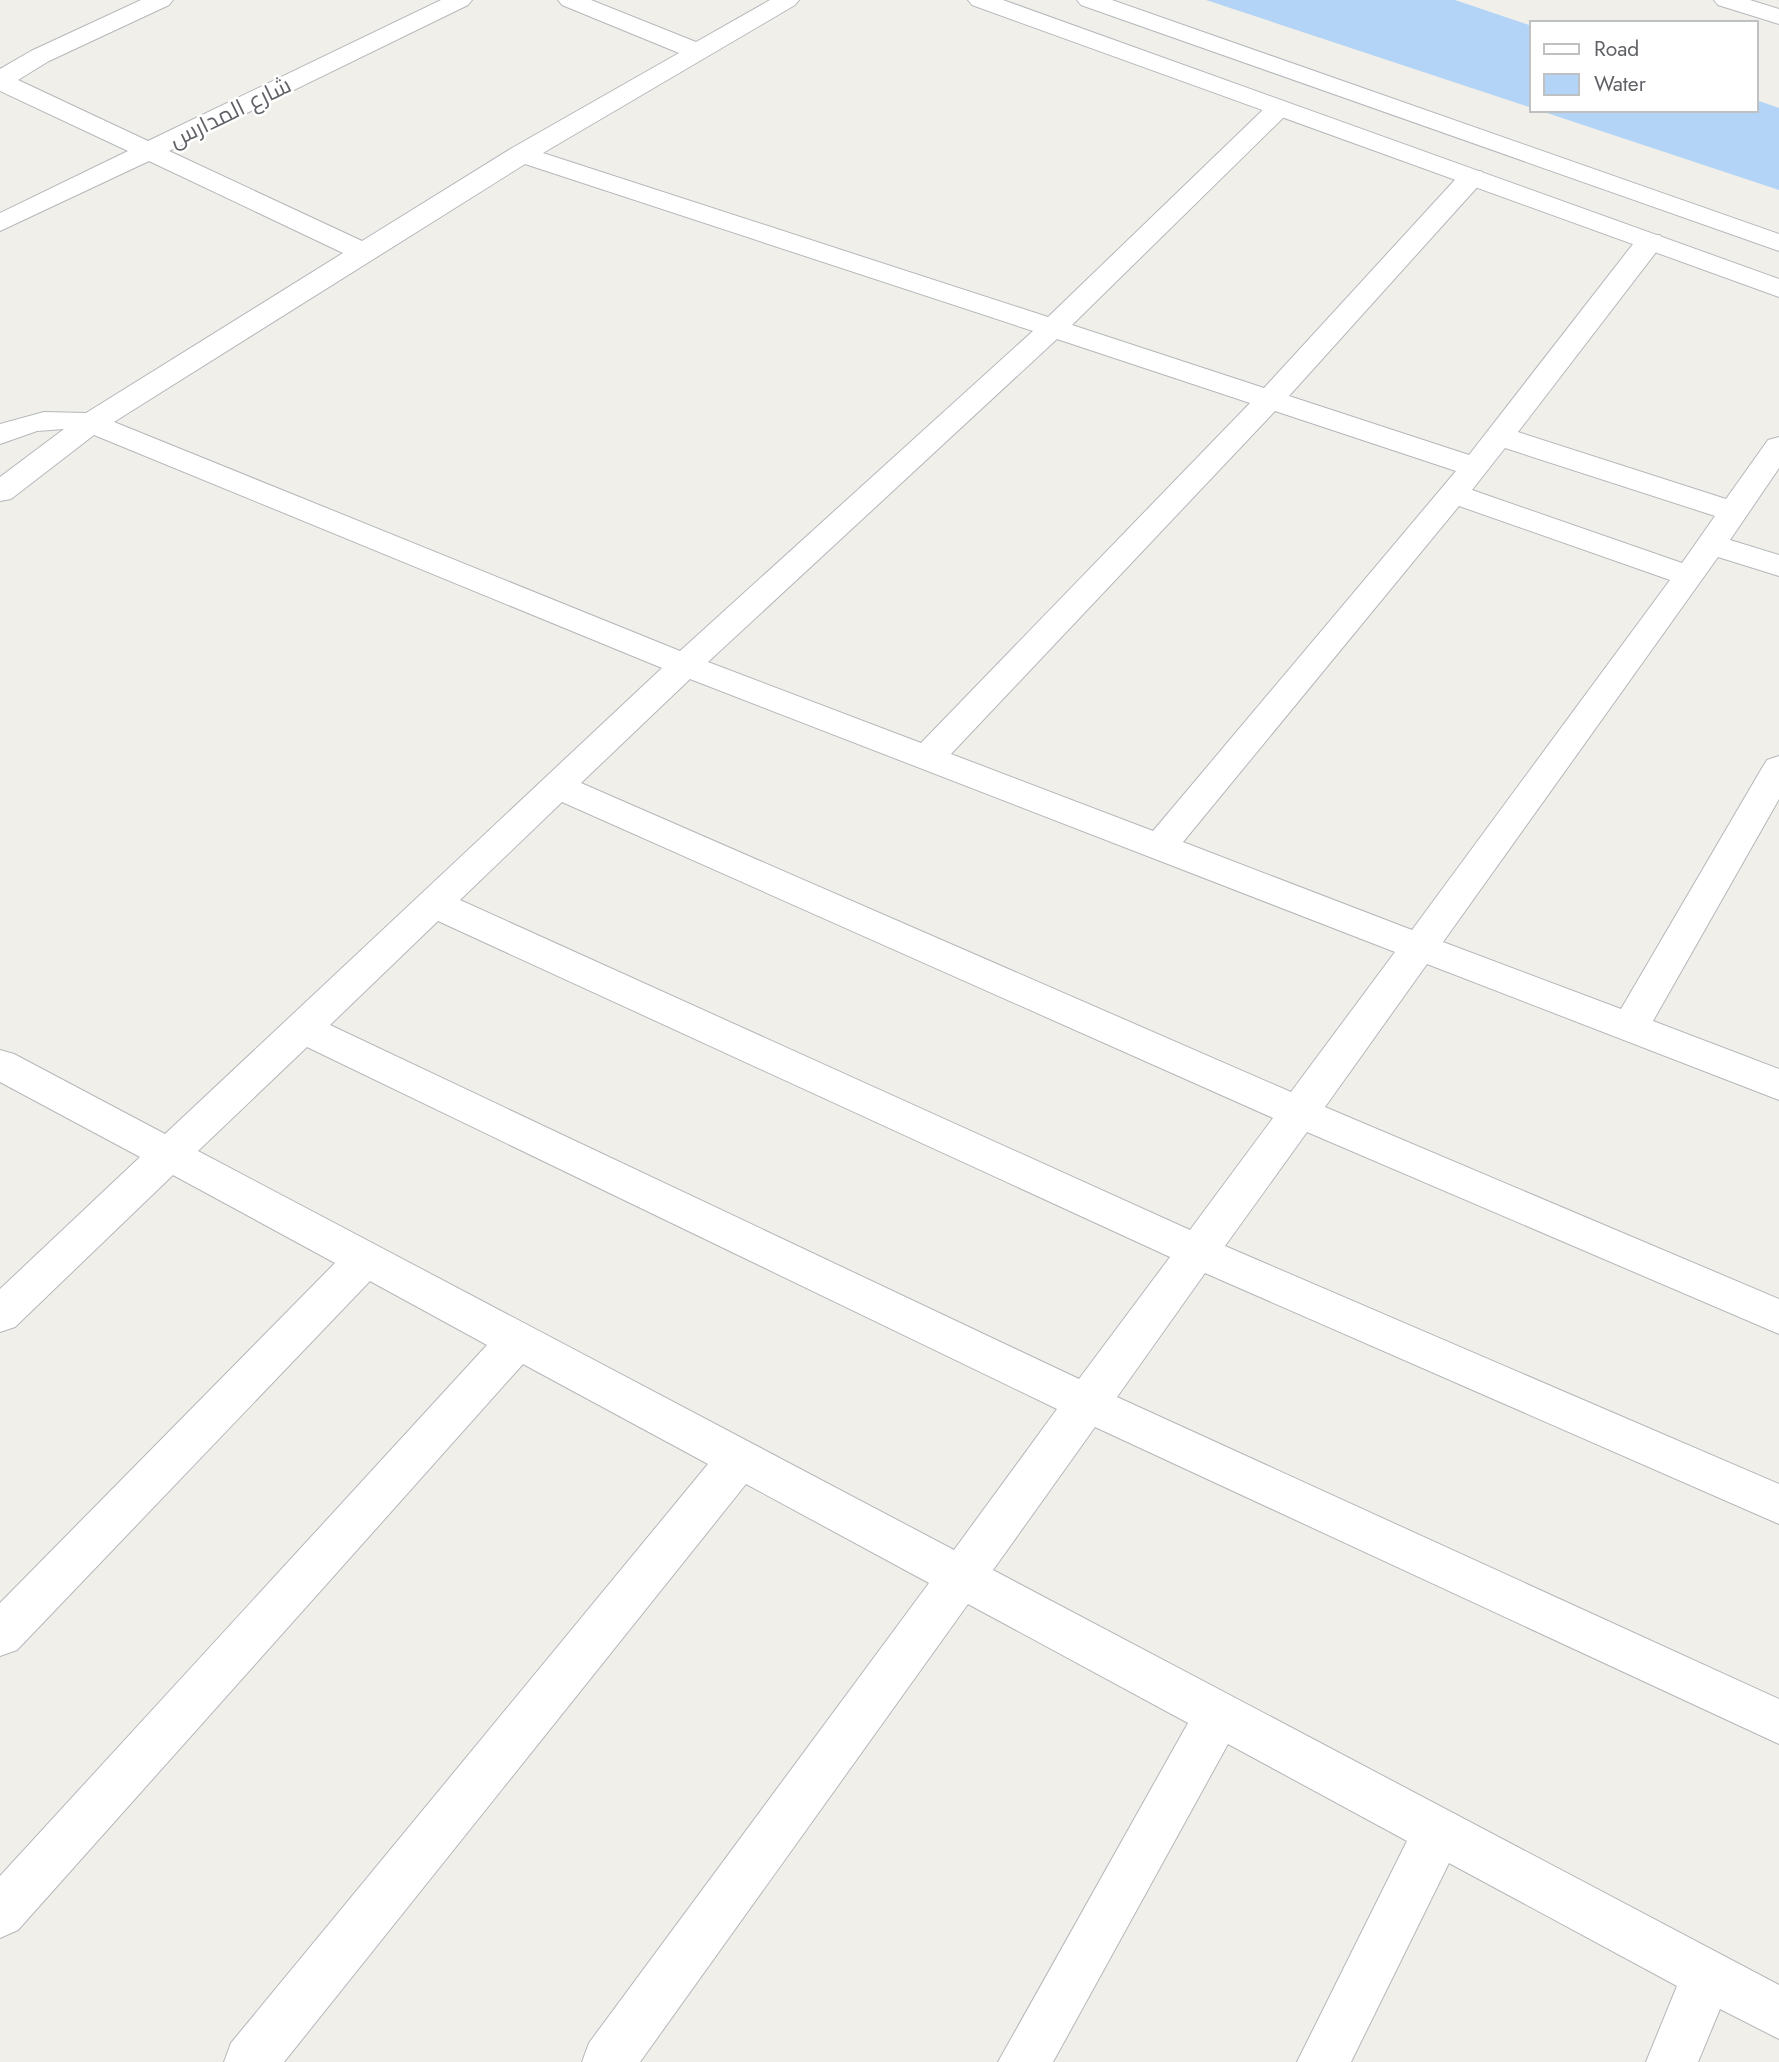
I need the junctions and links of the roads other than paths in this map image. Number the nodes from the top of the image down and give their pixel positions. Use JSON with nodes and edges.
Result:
{"nodes":[{"id":1,"x":161,"y":0,"type":"edge"},
{"id":2,"x":460,"y":0,"type":"edge"},
{"id":3,"x":570,"y":0,"type":"edge"},
{"id":4,"x":787,"y":0,"type":"edge"},
{"id":5,"x":980,"y":0,"type":"edge"},
{"id":6,"x":1089,"y":0,"type":"edge"},
{"id":7,"x":1726,"y":0,"type":"edge"},
{"id":8,"x":1779,"y":17,"type":"edge"},
{"id":9,"x":696,"y":51,"type":"junction"},
{"id":10,"x":0,"y":80,"type":"edge"},
{"id":11,"x":1279,"y":108,"type":"junction"},
{"id":12,"x":150,"y":151,"type":"junction"},
{"id":13,"x":521,"y":155,"type":"junction"},
{"id":14,"x":1472,"y":177,"type":"junction"},
{"id":15,"x":0,"y":223,"type":"edge"},
{"id":16,"x":1650,"y":242,"type":"junction"},
{"id":17,"x":1779,"y":243,"type":"edge"},
{"id":18,"x":365,"y":253,"type":"junction"},
{"id":19,"x":1779,"y":289,"type":"edge"},
{"id":20,"x":1052,"y":329,"type":"junction"},
{"id":21,"x":1269,"y":400,"type":"junction"},
{"id":22,"x":91,"y":423,"type":"junction"},
{"id":23,"x":0,"y":435,"type":"edge"},
{"id":24,"x":1499,"y":436,"type":"junction"},
{"id":25,"x":1779,"y":446,"type":"edge"},
{"id":26,"x":1475,"y":467,"type":"junction"},
{"id":27,"x":0,"y":492,"type":"edge"},
{"id":28,"x":1452,"y":494,"type":"junction"},
{"id":29,"x":1712,"y":544,"type":"junction"},
{"id":30,"x":1779,"y":566,"type":"edge"},
{"id":31,"x":684,"y":664,"type":"junction"},
{"id":32,"x":927,"y":758,"type":"junction"},
{"id":33,"x":1779,"y":768,"type":"edge"},
{"id":34,"x":556,"y":786,"type":"junction"},
{"id":35,"x":1159,"y":847,"type":"junction"},
{"id":36,"x":433,"y":902,"type":"junction"},
{"id":37,"x":1419,"y":947,"type":"junction"},
{"id":38,"x":301,"y":1028,"type":"junction"},
{"id":39,"x":1630,"y":1028,"type":"junction"},
{"id":40,"x":0,"y":1064,"type":"edge"},
{"id":41,"x":1779,"y":1085,"type":"edge"},
{"id":42,"x":1298,"y":1112,"type":"junction"},
{"id":43,"x":168,"y":1154,"type":"junction"},
{"id":44,"x":1198,"y":1252,"type":"junction"},
{"id":45,"x":365,"y":1259,"type":"junction"},
{"id":46,"x":0,"y":1315,"type":"edge"},
{"id":47,"x":1779,"y":1317,"type":"edge"},
{"id":48,"x":518,"y":1340,"type":"junction"},
{"id":49,"x":1087,"y":1403,"type":"junction"},
{"id":50,"x":740,"y":1458,"type":"junction"},
{"id":51,"x":1779,"y":1504,"type":"edge"},
{"id":52,"x":961,"y":1577,"type":"junction"},
{"id":53,"x":0,"y":1635,"type":"edge"},
{"id":54,"x":1219,"y":1714,"type":"junction"},
{"id":55,"x":1779,"y":1722,"type":"edge"},
{"id":56,"x":1438,"y":1832,"type":"junction"},
{"id":57,"x":0,"y":1913,"type":"edge"},
{"id":58,"x":1708,"y":1975,"type":"junction"},
{"id":59,"x":1779,"y":2013,"type":"edge"},
{"id":60,"x":250,"y":2062,"type":"edge"},
{"id":61,"x":608,"y":2062,"type":"edge"},
{"id":62,"x":1024,"y":2062,"type":"edge"},
{"id":63,"x":1323,"y":2062,"type":"edge"},
{"id":64,"x":1672,"y":2062,"type":"edge"}],
"edges":[{"from":1,"to":10,"type":"street"},
{"from":2,"to":12,"type":"street","name":"شارع المدارس"},
{"from":3,"to":9,"type":"street"},
{"from":4,"to":9,"type":"street"},
{"from":5,"to":11,"type":"street"},
{"from":6,"to":17,"type":"street"},
{"from":7,"to":8,"type":"street"},
{"from":9,"to":13,"type":"street"},
{"from":10,"to":12,"type":"street"},
{"from":11,"to":14,"type":"street"},
{"from":11,"to":20,"type":"street"},
{"from":12,"to":15,"type":"street","name":"شارع المدارس"},
{"from":12,"to":18,"type":"street"},
{"from":13,"to":18,"type":"street"},
{"from":13,"to":20,"type":"street"},
{"from":14,"to":16,"type":"street"},
{"from":14,"to":21,"type":"street"},
{"from":16,"to":19,"type":"street"},
{"from":16,"to":24,"type":"street"},
{"from":18,"to":22,"type":"street"},
{"from":20,"to":21,"type":"street"},
{"from":20,"to":31,"type":"street"},
{"from":21,"to":26,"type":"street"},
{"from":21,"to":32,"type":"street"},
{"from":22,"to":23,"type":"street"},
{"from":22,"to":27,"type":"street"},
{"from":22,"to":31,"type":"street"},
{"from":24,"to":26,"type":"street"},
{"from":24,"to":29,"type":"street"},
{"from":25,"to":29,"type":"street"},
{"from":26,"to":28,"type":"street"},
{"from":28,"to":29,"type":"street"},
{"from":28,"to":35,"type":"street"},
{"from":29,"to":30,"type":"street"},
{"from":29,"to":37,"type":"street"},
{"from":31,"to":32,"type":"street"},
{"from":31,"to":34,"type":"street"},
{"from":32,"to":35,"type":"street"},
{"from":33,"to":39,"type":"street"},
{"from":34,"to":36,"type":"street"},
{"from":34,"to":42,"type":"street"},
{"from":35,"to":37,"type":"street"},
{"from":36,"to":38,"type":"street"},
{"from":36,"to":44,"type":"street"},
{"from":37,"to":39,"type":"street"},
{"from":37,"to":42,"type":"street"},
{"from":38,"to":43,"type":"street"},
{"from":38,"to":49,"type":"street"},
{"from":39,"to":41,"type":"street"},
{"from":40,"to":43,"type":"street"},
{"from":42,"to":44,"type":"street"},
{"from":42,"to":47,"type":"street"},
{"from":43,"to":45,"type":"street"},
{"from":43,"to":46,"type":"street"},
{"from":44,"to":49,"type":"street"},
{"from":44,"to":51,"type":"street"},
{"from":45,"to":48,"type":"street"},
{"from":45,"to":53,"type":"street"},
{"from":48,"to":50,"type":"street"},
{"from":48,"to":57,"type":"street"},
{"from":49,"to":52,"type":"street"},
{"from":49,"to":55,"type":"street"},
{"from":50,"to":52,"type":"street"},
{"from":50,"to":60,"type":"street"},
{"from":52,"to":54,"type":"street"},
{"from":52,"to":61,"type":"street"},
{"from":54,"to":56,"type":"street"},
{"from":54,"to":62,"type":"street"},
{"from":56,"to":58,"type":"street"},
{"from":56,"to":63,"type":"street"},
{"from":58,"to":59,"type":"street"},
{"from":58,"to":64,"type":"street"}]}
